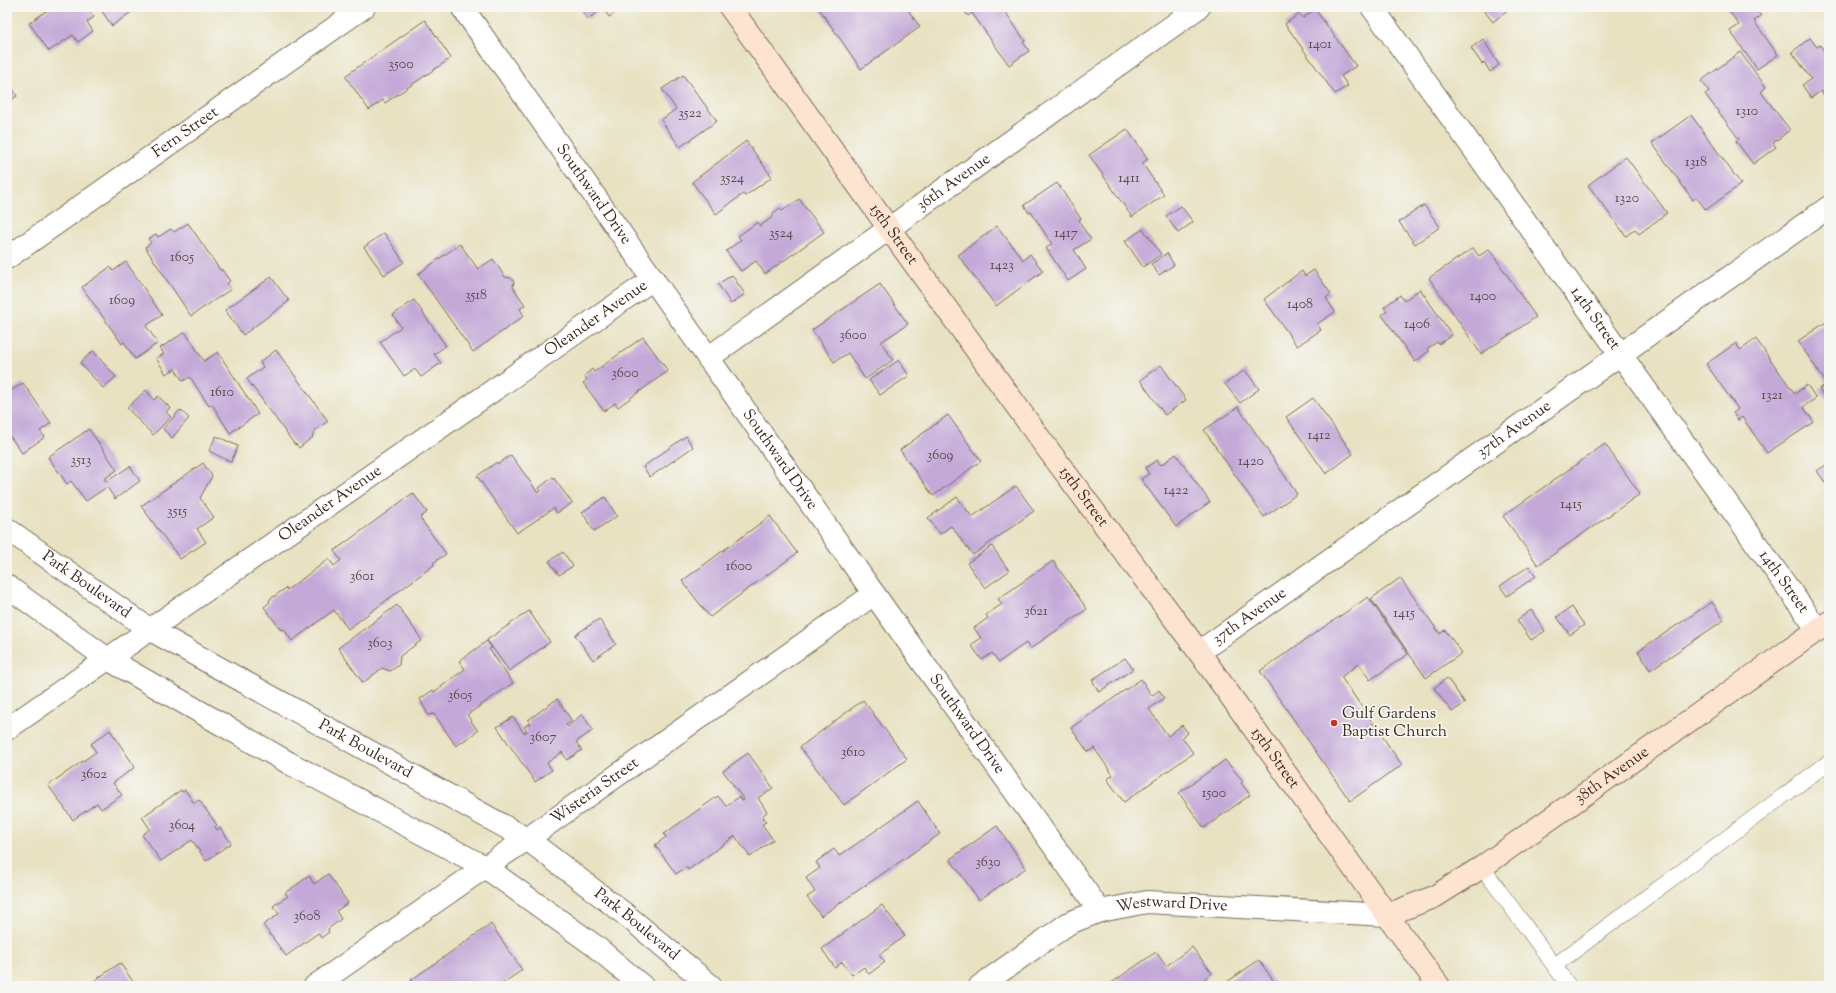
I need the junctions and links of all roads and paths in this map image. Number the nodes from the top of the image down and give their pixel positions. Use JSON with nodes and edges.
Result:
{"nodes":[{"id":1,"x":364,"y":7,"type":"edge"},
{"id":2,"x":462,"y":7,"type":"edge"},
{"id":3,"x":730,"y":7,"type":"edge"},
{"id":4,"x":1199,"y":7,"type":"edge"},
{"id":5,"x":1372,"y":7,"type":"edge"},
{"id":6,"x":1829,"y":207,"type":"edge"},
{"id":7,"x":889,"y":229,"type":"junction"},
{"id":8,"x":7,"y":258,"type":"edge"},
{"id":9,"x":653,"y":279,"type":"junction"},
{"id":10,"x":1620,"y":354,"type":"junction"},
{"id":11,"x":708,"y":358,"type":"junction"},
{"id":12,"x":7,"y":529,"type":"edge"},
{"id":13,"x":7,"y":586,"type":"edge"},
{"id":14,"x":874,"y":594,"type":"junction"},
{"id":15,"x":150,"y":628,"type":"junction"},
{"id":16,"x":1825,"y":631,"type":"edge"},
{"id":17,"x":1199,"y":652,"type":"junction"},
{"id":18,"x":106,"y":658,"type":"junction"},
{"id":19,"x":7,"y":728,"type":"edge"},
{"id":20,"x":1829,"y":762,"type":"edge"},
{"id":21,"x":527,"y":839,"type":"junction"},
{"id":22,"x":484,"y":867,"type":"junction"},
{"id":23,"x":1482,"y":867,"type":"junction"},
{"id":24,"x":1100,"y":911,"type":"junction"},
{"id":25,"x":1387,"y":916,"type":"junction"},
{"id":26,"x":1554,"y":966,"type":"junction"},
{"id":27,"x":315,"y":986,"type":"edge"},
{"id":28,"x":642,"y":986,"type":"edge"},
{"id":29,"x":711,"y":986,"type":"edge"},
{"id":30,"x":980,"y":986,"type":"edge"},
{"id":31,"x":1439,"y":986,"type":"edge"},
{"id":32,"x":1569,"y":986,"type":"edge"}],
"edges":[{"from":1,"to":8,"type":"street","name":"Fern Street"},
{"from":2,"to":9,"type":"street","name":"Southward Drive"},
{"from":3,"to":7,"type":"main road","name":"15th Street"},
{"from":4,"to":7,"type":"street","name":"36th Avenue"},
{"from":5,"to":10,"type":"street","name":"14th Street"},
{"from":6,"to":10,"type":"street","name":"37th Avenue"},
{"from":7,"to":11,"type":"street","name":"36th Avenue"},
{"from":7,"to":17,"type":"main road","name":"15th Street"},
{"from":9,"to":11,"type":"street","name":"Southward Drive"},
{"from":9,"to":15,"type":"street","name":"Oleander Avenue"},
{"from":10,"to":16,"type":"street","name":"14th Street"},
{"from":10,"to":17,"type":"street","name":"37th Avenue"},
{"from":11,"to":14,"type":"street","name":"Southward Drive"},
{"from":12,"to":15,"type":"street","name":"Park Boulevard"},
{"from":13,"to":18,"type":"street"},
{"from":14,"to":21,"type":"street","name":"Wisteria Street"},
{"from":14,"to":24,"type":"street","name":"Southward Drive"},
{"from":15,"to":18,"type":"street","name":"Oleander Avenue"},
{"from":15,"to":21,"type":"street","name":"Park Boulevard"},
{"from":16,"to":23,"type":"main road","name":"38th Avenue"},
{"from":17,"to":25,"type":"main road","name":"15th Street"},
{"from":18,"to":19,"type":"street","name":"Oleander Avenue"},
{"from":18,"to":22,"type":"street"},
{"from":20,"to":26,"type":"lane"},
{"from":21,"to":22,"type":"street","name":"Wisteria Street"},
{"from":21,"to":29,"type":"street","name":"Park Boulevard"},
{"from":22,"to":27,"type":"street","name":"Wisteria Street"},
{"from":22,"to":28,"type":"street"},
{"from":23,"to":25,"type":"main road","name":"38th Avenue"},
{"from":23,"to":26,"type":"lane"},
{"from":24,"to":25,"type":"street","name":"Westward Drive"},
{"from":24,"to":30,"type":"street","name":"Westward Drive"},
{"from":25,"to":31,"type":"main road","name":"15th Street"},
{"from":26,"to":32,"type":"lane"}]}
